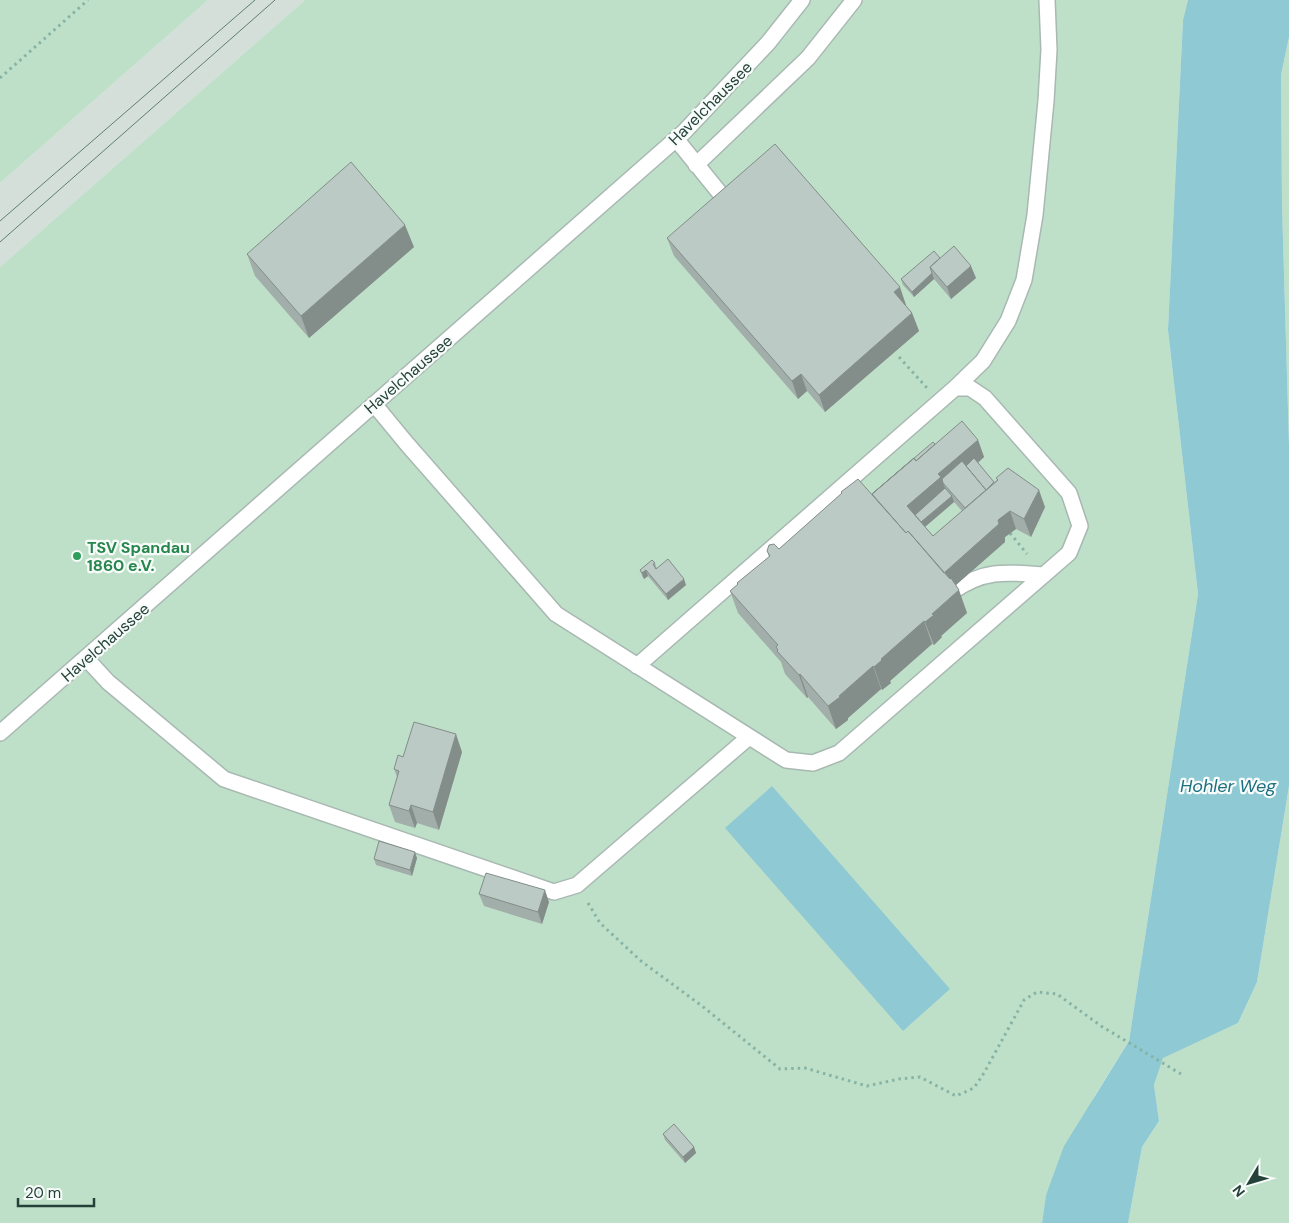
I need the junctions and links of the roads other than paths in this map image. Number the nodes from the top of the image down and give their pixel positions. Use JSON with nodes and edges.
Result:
{"nodes":[{"id":1,"x":802,"y":0,"type":"edge"},
{"id":2,"x":854,"y":0,"type":"edge"},
{"id":3,"x":1047,"y":0,"type":"edge"},
{"id":4,"x":676,"y":139,"type":"junction"},
{"id":5,"x":696,"y":165,"type":"junction"},
{"id":6,"x":723,"y":197,"type":"edge"},
{"id":7,"x":955,"y":388,"type":"junction"},
{"id":8,"x":374,"y":404,"type":"junction"},
{"id":9,"x":1044,"y":575,"type":"junction"},
{"id":10,"x":952,"y":592,"type":"edge"},
{"id":11,"x":86,"y":658,"type":"junction"},
{"id":12,"x":637,"y":666,"type":"junction"},
{"id":13,"x":0,"y":733,"type":"edge"},
{"id":14,"x":749,"y":736,"type":"junction"}],
"edges":[{"from":1,"to":4,"type":"street","name":"Havelchaussee"},
{"from":2,"to":5,"type":"street"},
{"from":3,"to":7,"type":"street"},
{"from":4,"to":5,"type":"street"},
{"from":4,"to":8,"type":"street","name":"Havelchaussee"},
{"from":5,"to":6,"type":"street"},
{"from":7,"to":9,"type":"street"},
{"from":7,"to":12,"type":"street"},
{"from":8,"to":11,"type":"street","name":"Havelchaussee"},
{"from":8,"to":12,"type":"street"},
{"from":9,"to":10,"type":"street"},
{"from":9,"to":14,"type":"street"},
{"from":11,"to":13,"type":"street","name":"Havelchaussee"},
{"from":11,"to":14,"type":"street"},
{"from":12,"to":14,"type":"street"}]}
